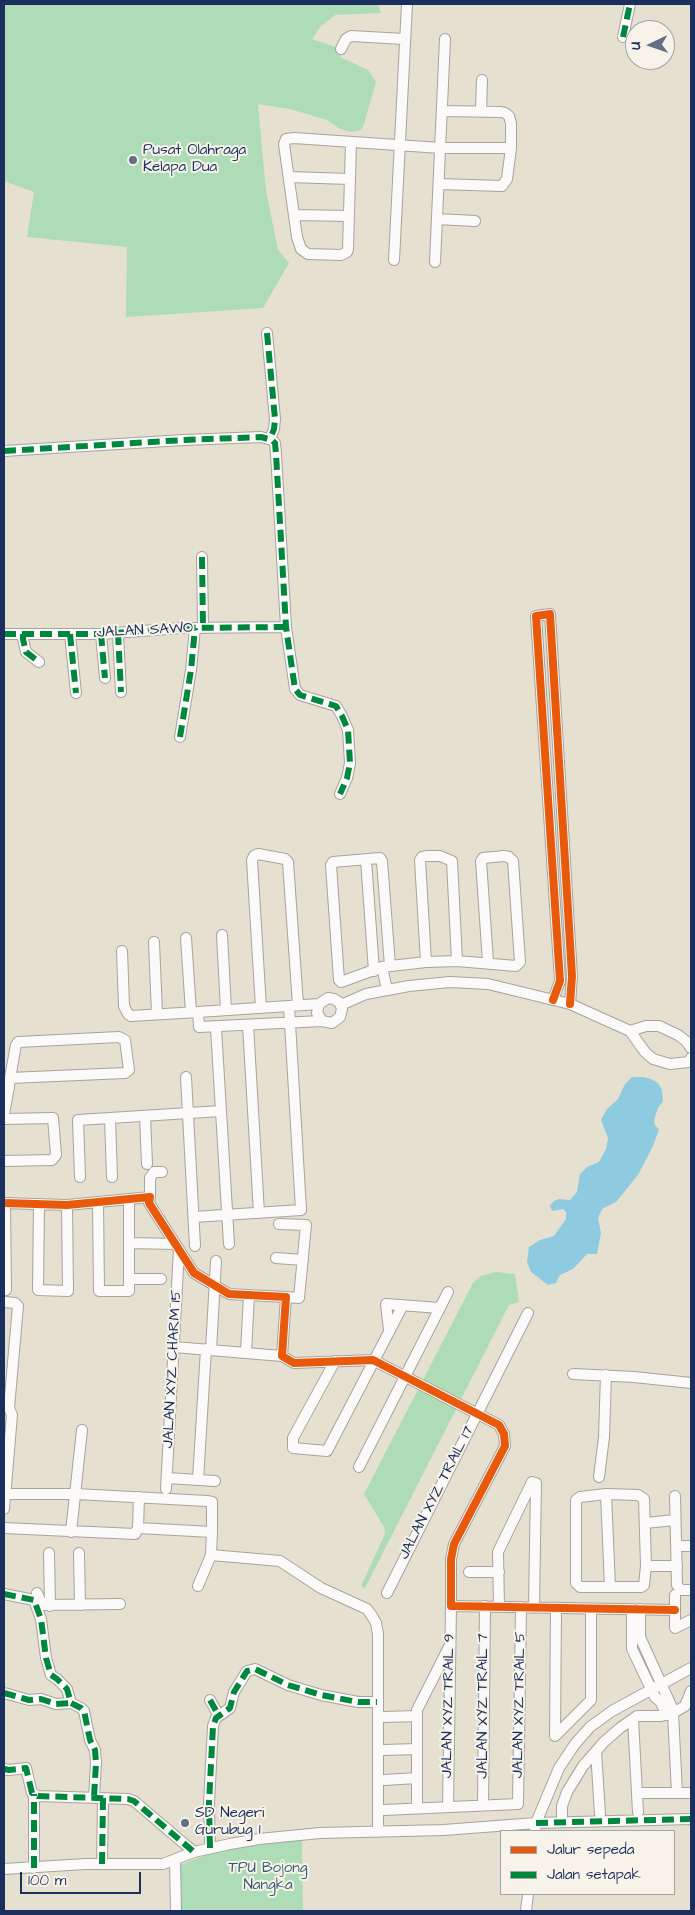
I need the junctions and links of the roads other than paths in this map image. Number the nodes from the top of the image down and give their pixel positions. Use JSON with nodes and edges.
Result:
{"nodes":[{"id":1,"x":406,"y":4,"type":"edge"},
{"id":2,"x":630,"y":4,"type":"edge"},
{"id":3,"x":623,"y":37,"type":"dead end"},
{"id":4,"x":404,"y":39,"type":"junction"},
{"id":5,"x":445,"y":39,"type":"dead end"},
{"id":6,"x":341,"y":49,"type":"dead end"},
{"id":7,"x":482,"y":80,"type":"dead end"},
{"id":8,"x":443,"y":111,"type":"junction"},
{"id":9,"x":482,"y":111,"type":"junction"},
{"id":10,"x":351,"y":142,"type":"junction"},
{"id":11,"x":400,"y":146,"type":"junction"},
{"id":12,"x":441,"y":148,"type":"junction"},
{"id":13,"x":510,"y":148,"type":"junction"},
{"id":14,"x":289,"y":177,"type":"junction"},
{"id":15,"x":350,"y":179,"type":"junction"},
{"id":16,"x":439,"y":184,"type":"junction"},
{"id":17,"x":294,"y":215,"type":"junction"},
{"id":18,"x":349,"y":216,"type":"junction"},
{"id":19,"x":437,"y":219,"type":"junction"},
{"id":20,"x":475,"y":221,"type":"dead end"},
{"id":21,"x":394,"y":260,"type":"dead end"},
{"id":22,"x":435,"y":262,"type":"dead end"},
{"id":23,"x":267,"y":333,"type":"dead end"},
{"id":24,"x":270,"y":438,"type":"junction"},
{"id":25,"x":4,"y":451,"type":"edge"},
{"id":26,"x":202,"y":557,"type":"dead end"},
{"id":27,"x":286,"y":627,"type":"junction"},
{"id":28,"x":199,"y":628,"type":"junction"},
{"id":29,"x":118,"y":633,"type":"junction"},
{"id":30,"x":4,"y":634,"type":"edge"},
{"id":31,"x":23,"y":634,"type":"junction"},
{"id":32,"x":70,"y":634,"type":"junction"},
{"id":33,"x":100,"y":634,"type":"junction"},
{"id":34,"x":39,"y":662,"type":"dead end"},
{"id":35,"x":105,"y":678,"type":"dead end"},
{"id":36,"x":121,"y":692,"type":"dead end"},
{"id":37,"x":76,"y":693,"type":"dead end"},
{"id":38,"x":180,"y":737,"type":"dead end"},
{"id":39,"x":340,"y":794,"type":"dead end"},
{"id":40,"x":366,"y":860,"type":"junction"},
{"id":41,"x":222,"y":935,"type":"dead end"},
{"id":42,"x":186,"y":938,"type":"dead end"},
{"id":43,"x":154,"y":942,"type":"dead end"},
{"id":44,"x":122,"y":951,"type":"dead end"},
{"id":45,"x":457,"y":961,"type":"junction"},
{"id":46,"x":426,"y":962,"type":"junction"},
{"id":47,"x":488,"y":962,"type":"junction"},
{"id":48,"x":382,"y":968,"type":"junction"},
{"id":49,"x":572,"y":976,"type":"junction"},
{"id":50,"x":560,"y":977,"type":"junction"},
{"id":51,"x":387,"y":990,"type":"junction"},
{"id":52,"x":553,"y":1000,"type":"junction"},
{"id":53,"x":319,"y":1004,"type":"junction"},
{"id":54,"x":570,"y":1004,"type":"junction"},
{"id":55,"x":341,"y":1005,"type":"junction"},
{"id":56,"x":293,"y":1006,"type":"junction"},
{"id":57,"x":261,"y":1008,"type":"junction"},
{"id":58,"x":226,"y":1010,"type":"junction"},
{"id":59,"x":194,"y":1012,"type":"junction"},
{"id":60,"x":157,"y":1014,"type":"junction"},
{"id":61,"x":322,"y":1021,"type":"junction"},
{"id":62,"x":290,"y":1023,"type":"junction"},
{"id":63,"x":248,"y":1026,"type":"junction"},
{"id":64,"x":216,"y":1028,"type":"junction"},
{"id":65,"x":630,"y":1031,"type":"junction"},
{"id":66,"x":691,"y":1048,"type":"edge"},
{"id":67,"x":691,"y":1061,"type":"edge"},
{"id":68,"x":186,"y":1077,"type":"dead end"},
{"id":69,"x":8,"y":1084,"type":"edge"},
{"id":70,"x":221,"y":1111,"type":"junction"},
{"id":71,"x":188,"y":1113,"type":"junction"},
{"id":72,"x":4,"y":1114,"type":"edge"},
{"id":73,"x":145,"y":1116,"type":"junction"},
{"id":74,"x":4,"y":1118,"type":"edge"},
{"id":75,"x":110,"y":1118,"type":"junction"},
{"id":76,"x":4,"y":1162,"type":"edge"},
{"id":77,"x":147,"y":1164,"type":"dead end"},
{"id":78,"x":162,"y":1172,"type":"dead end"},
{"id":79,"x":80,"y":1176,"type":"dead end"},
{"id":80,"x":112,"y":1177,"type":"dead end"},
{"id":81,"x":150,"y":1197,"type":"junction"},
{"id":82,"x":129,"y":1199,"type":"junction"},
{"id":83,"x":98,"y":1202,"type":"junction"},
{"id":84,"x":4,"y":1203,"type":"edge"},
{"id":85,"x":39,"y":1204,"type":"junction"},
{"id":86,"x":67,"y":1205,"type":"junction"},
{"id":87,"x":259,"y":1213,"type":"junction"},
{"id":88,"x":227,"y":1215,"type":"junction"},
{"id":89,"x":194,"y":1217,"type":"junction"},
{"id":90,"x":278,"y":1224,"type":"dead end"},
{"id":91,"x":129,"y":1243,"type":"junction"},
{"id":92,"x":229,"y":1244,"type":"dead end"},
{"id":93,"x":177,"y":1246,"type":"junction"},
{"id":94,"x":195,"y":1246,"type":"dead end"},
{"id":95,"x":276,"y":1258,"type":"dead end"},
{"id":96,"x":303,"y":1260,"type":"junction"},
{"id":97,"x":216,"y":1261,"type":"dead end"},
{"id":98,"x":129,"y":1279,"type":"junction"},
{"id":99,"x":161,"y":1279,"type":"dead end"},
{"id":100,"x":215,"y":1285,"type":"junction"},
{"id":101,"x":5,"y":1290,"type":"edge"},
{"id":102,"x":448,"y":1292,"type":"dead end"},
{"id":103,"x":249,"y":1295,"type":"junction"},
{"id":104,"x":286,"y":1297,"type":"junction"},
{"id":105,"x":4,"y":1302,"type":"edge"},
{"id":106,"x":403,"y":1305,"type":"junction"},
{"id":107,"x":440,"y":1308,"type":"junction"},
{"id":108,"x":528,"y":1313,"type":"dead end"},
{"id":109,"x":389,"y":1330,"type":"junction"},
{"id":110,"x":174,"y":1346,"type":"junction"},
{"id":111,"x":208,"y":1349,"type":"junction"},
{"id":112,"x":246,"y":1352,"type":"junction"},
{"id":113,"x":282,"y":1356,"type":"junction"},
{"id":114,"x":373,"y":1360,"type":"junction"},
{"id":115,"x":335,"y":1361,"type":"junction"},
{"id":116,"x":573,"y":1374,"type":"dead end"},
{"id":117,"x":606,"y":1375,"type":"junction"},
{"id":118,"x":405,"y":1377,"type":"junction"},
{"id":119,"x":691,"y":1383,"type":"edge"},
{"id":120,"x":6,"y":1408,"type":"edge"},
{"id":121,"x":477,"y":1414,"type":"junction"},
{"id":122,"x":82,"y":1430,"type":"dead end"},
{"id":123,"x":359,"y":1467,"type":"dead end"},
{"id":124,"x":599,"y":1477,"type":"dead end"},
{"id":125,"x":167,"y":1478,"type":"junction"},
{"id":126,"x":198,"y":1480,"type":"junction"},
{"id":127,"x":215,"y":1481,"type":"dead end"},
{"id":128,"x":166,"y":1489,"type":"dead end"},
{"id":129,"x":4,"y":1494,"type":"edge"},
{"id":130,"x":76,"y":1494,"type":"junction"},
{"id":131,"x":606,"y":1494,"type":"junction"},
{"id":132,"x":675,"y":1496,"type":"dead end"},
{"id":133,"x":139,"y":1497,"type":"junction"},
{"id":134,"x":4,"y":1509,"type":"edge"},
{"id":135,"x":675,"y":1520,"type":"junction"},
{"id":136,"x":645,"y":1523,"type":"junction"},
{"id":137,"x":4,"y":1528,"type":"edge"},
{"id":138,"x":138,"y":1528,"type":"junction"},
{"id":139,"x":71,"y":1532,"type":"junction"},
{"id":140,"x":212,"y":1532,"type":"junction"},
{"id":141,"x":677,"y":1546,"type":"junction"},
{"id":142,"x":691,"y":1546,"type":"edge"},
{"id":143,"x":49,"y":1553,"type":"dead end"},
{"id":144,"x":79,"y":1553,"type":"dead end"},
{"id":145,"x":211,"y":1555,"type":"junction"},
{"id":146,"x":646,"y":1566,"type":"junction"},
{"id":147,"x":677,"y":1566,"type":"junction"},
{"id":148,"x":469,"y":1572,"type":"dead end"},
{"id":149,"x":499,"y":1572,"type":"junction"},
{"id":150,"x":198,"y":1586,"type":"dead end"},
{"id":151,"x":610,"y":1587,"type":"junction"},
{"id":152,"x":691,"y":1590,"type":"edge"},
{"id":153,"x":37,"y":1593,"type":"junction"},
{"id":154,"x":50,"y":1593,"type":"junction"},
{"id":155,"x":387,"y":1594,"type":"dead end"},
{"id":156,"x":9,"y":1595,"type":"edge"},
{"id":157,"x":675,"y":1595,"type":"dead end"},
{"id":158,"x":120,"y":1604,"type":"dead end"},
{"id":159,"x":80,"y":1605,"type":"junction"},
{"id":160,"x":50,"y":1606,"type":"junction"},
{"id":161,"x":451,"y":1606,"type":"junction"},
{"id":162,"x":485,"y":1606,"type":"junction"},
{"id":163,"x":499,"y":1607,"type":"junction"},
{"id":164,"x":521,"y":1607,"type":"junction"},
{"id":165,"x":534,"y":1607,"type":"junction"},
{"id":166,"x":556,"y":1608,"type":"junction"},
{"id":167,"x":592,"y":1608,"type":"junction"},
{"id":168,"x":636,"y":1609,"type":"junction"},
{"id":169,"x":675,"y":1610,"type":"junction"},
{"id":170,"x":691,"y":1620,"type":"edge"},
{"id":171,"x":450,"y":1645,"type":"junction"},
{"id":172,"x":691,"y":1668,"type":"edge"},
{"id":173,"x":662,"y":1683,"type":"junction"},
{"id":174,"x":652,"y":1689,"type":"junction"},
{"id":175,"x":691,"y":1691,"type":"edge"},
{"id":176,"x":4,"y":1693,"type":"edge"},
{"id":177,"x":210,"y":1700,"type":"dead end"},
{"id":178,"x":377,"y":1702,"type":"junction"},
{"id":179,"x":71,"y":1703,"type":"junction"},
{"id":180,"x":671,"y":1713,"type":"junction"},
{"id":181,"x":219,"y":1716,"type":"junction"},
{"id":182,"x":417,"y":1716,"type":"junction"},
{"id":183,"x":384,"y":1717,"type":"dead end"},
{"id":184,"x":633,"y":1719,"type":"junction"},
{"id":185,"x":417,"y":1749,"type":"junction"},
{"id":186,"x":383,"y":1750,"type":"dead end"},
{"id":187,"x":596,"y":1751,"type":"junction"},
{"id":188,"x":5,"y":1770,"type":"edge"},
{"id":189,"x":417,"y":1778,"type":"junction"},
{"id":190,"x":384,"y":1780,"type":"dead end"},
{"id":191,"x":637,"y":1793,"type":"junction"},
{"id":192,"x":677,"y":1793,"type":"junction"},
{"id":193,"x":691,"y":1793,"type":"edge"},
{"id":194,"x":34,"y":1794,"type":"junction"},
{"id":195,"x":98,"y":1797,"type":"junction"},
{"id":196,"x":483,"y":1805,"type":"junction"},
{"id":197,"x":448,"y":1807,"type":"junction"},
{"id":198,"x":417,"y":1808,"type":"junction"},
{"id":199,"x":384,"y":1810,"type":"dead end"},
{"id":200,"x":638,"y":1812,"type":"dead end"},
{"id":201,"x":600,"y":1814,"type":"dead end"},
{"id":202,"x":562,"y":1816,"type":"dead end"},
{"id":203,"x":691,"y":1819,"type":"edge"},
{"id":204,"x":536,"y":1827,"type":"edge"},
{"id":205,"x":378,"y":1832,"type":"junction"},
{"id":206,"x":210,"y":1848,"type":"junction"},
{"id":207,"x":194,"y":1852,"type":"junction"},
{"id":208,"x":175,"y":1861,"type":"junction"},
{"id":209,"x":102,"y":1864,"type":"junction"},
{"id":210,"x":34,"y":1868,"type":"junction"},
{"id":211,"x":4,"y":1869,"type":"edge"},
{"id":212,"x":528,"y":1895,"type":"edge"},
{"id":213,"x":176,"y":1911,"type":"edge"},
{"id":214,"x":526,"y":1911,"type":"edge"}],
"edges":[{"from":1,"to":4,"type":"street"},
{"from":2,"to":3,"type":"street"},
{"from":4,"to":6,"type":"street"},
{"from":4,"to":11,"type":"street"},
{"from":5,"to":8,"type":"street"},
{"from":7,"to":9,"type":"street"},
{"from":8,"to":9,"type":"street"},
{"from":8,"to":12,"type":"street"},
{"from":9,"to":13,"type":"street"},
{"from":10,"to":11,"type":"street"},
{"from":10,"to":14,"type":"street"},
{"from":10,"to":15,"type":"street"},
{"from":11,"to":12,"type":"street"},
{"from":11,"to":21,"type":"street"},
{"from":12,"to":13,"type":"street"},
{"from":12,"to":16,"type":"street"},
{"from":13,"to":16,"type":"street"},
{"from":14,"to":15,"type":"street"},
{"from":14,"to":17,"type":"street"},
{"from":15,"to":18,"type":"street"},
{"from":16,"to":19,"type":"street"},
{"from":17,"to":18,"type":"street"},
{"from":17,"to":18,"type":"street"},
{"from":19,"to":20,"type":"street"},
{"from":19,"to":22,"type":"street"},
{"from":23,"to":24,"type":"street"},
{"from":24,"to":25,"type":"street"},
{"from":24,"to":27,"type":"street"},
{"from":26,"to":28,"type":"street"},
{"from":27,"to":28,"type":"street","name":"JALAN SAWO"},
{"from":27,"to":39,"type":"street"},
{"from":28,"to":29,"type":"street","name":"JALAN SAWO"},
{"from":28,"to":38,"type":"street"},
{"from":29,"to":33,"type":"street","name":"JALAN SAWO"},
{"from":29,"to":36,"type":"street"},
{"from":30,"to":31,"type":"street","name":"JALAN SAWO"},
{"from":31,"to":32,"type":"street","name":"JALAN SAWO"},
{"from":31,"to":34,"type":"street"},
{"from":32,"to":33,"type":"street","name":"JALAN SAWO"},
{"from":32,"to":37,"type":"street"},
{"from":33,"to":35,"type":"street"},
{"from":40,"to":48,"type":"street"},
{"from":40,"to":48,"type":"street"},
{"from":40,"to":48,"type":"street"},
{"from":41,"to":58,"type":"street"},
{"from":42,"to":59,"type":"street"},
{"from":43,"to":60,"type":"street"},
{"from":44,"to":60,"type":"street"},
{"from":45,"to":46,"type":"street"},
{"from":45,"to":46,"type":"street"},
{"from":45,"to":47,"type":"street"},
{"from":46,"to":48,"type":"street"},
{"from":47,"to":47,"type":"street"},
{"from":48,"to":51,"type":"street"},
{"from":49,"to":50,"type":"street"},
{"from":49,"to":50,"type":"street"},
{"from":49,"to":54,"type":"street"},
{"from":50,"to":52,"type":"street"},
{"from":51,"to":52,"type":"street"},
{"from":51,"to":55,"type":"street"},
{"from":52,"to":54,"type":"street"},
{"from":53,"to":55,"type":"street"},
{"from":53,"to":56,"type":"street"},
{"from":53,"to":61,"type":"street"},
{"from":54,"to":65,"type":"street"},
{"from":55,"to":61,"type":"street"},
{"from":56,"to":57,"type":"street"},
{"from":56,"to":57,"type":"street"},
{"from":56,"to":62,"type":"street"},
{"from":57,"to":58,"type":"street"},
{"from":58,"to":59,"type":"street"},
{"from":59,"to":60,"type":"street"},
{"from":59,"to":64,"type":"street"},
{"from":61,"to":62,"type":"street"},
{"from":62,"to":63,"type":"street"},
{"from":62,"to":87,"type":"street"},
{"from":63,"to":64,"type":"street"},
{"from":63,"to":87,"type":"street"},
{"from":64,"to":70,"type":"street"},
{"from":65,"to":66,"type":"street"},
{"from":65,"to":67,"type":"street"},
{"from":68,"to":71,"type":"street"},
{"from":69,"to":69,"type":"street"},
{"from":69,"to":72,"type":"street"},
{"from":70,"to":71,"type":"street"},
{"from":70,"to":88,"type":"street"},
{"from":71,"to":73,"type":"street"},
{"from":71,"to":89,"type":"street"},
{"from":73,"to":75,"type":"street"},
{"from":73,"to":77,"type":"street"},
{"from":74,"to":76,"type":"street"},
{"from":75,"to":79,"type":"street"},
{"from":75,"to":80,"type":"street"},
{"from":78,"to":81,"type":"street"},
{"from":81,"to":82,"type":"street"},
{"from":81,"to":93,"type":"street"},
{"from":82,"to":83,"type":"street"},
{"from":82,"to":91,"type":"street"},
{"from":83,"to":86,"type":"street"},
{"from":83,"to":98,"type":"street"},
{"from":84,"to":85,"type":"street"},
{"from":84,"to":101,"type":"street"},
{"from":85,"to":86,"type":"street"},
{"from":85,"to":86,"type":"street"},
{"from":87,"to":88,"type":"street"},
{"from":88,"to":89,"type":"street"},
{"from":88,"to":92,"type":"street"},
{"from":89,"to":94,"type":"street"},
{"from":90,"to":96,"type":"street"},
{"from":91,"to":93,"type":"street"},
{"from":91,"to":98,"type":"street"},
{"from":93,"to":100,"type":"street"},
{"from":93,"to":110,"type":"street","name":"JALAN XYZ CHARM 15"},
{"from":95,"to":96,"type":"street"},
{"from":96,"to":104,"type":"street"},
{"from":97,"to":100,"type":"street"},
{"from":98,"to":99,"type":"street"},
{"from":100,"to":103,"type":"street"},
{"from":100,"to":111,"type":"street"},
{"from":102,"to":107,"type":"street"},
{"from":103,"to":104,"type":"street"},
{"from":103,"to":112,"type":"street"},
{"from":104,"to":113,"type":"street"},
{"from":105,"to":120,"type":"street"},
{"from":106,"to":107,"type":"street"},
{"from":106,"to":109,"type":"street"},
{"from":106,"to":109,"type":"street"},
{"from":107,"to":118,"type":"street"},
{"from":108,"to":121,"type":"street","name":"JALAN XYZ TRAIL 17"},
{"from":109,"to":114,"type":"street"},
{"from":110,"to":111,"type":"street"},
{"from":110,"to":125,"type":"street","name":"JALAN XYZ CHARM 15"},
{"from":111,"to":112,"type":"street"},
{"from":111,"to":126,"type":"street"},
{"from":112,"to":113,"type":"street"},
{"from":113,"to":115,"type":"street"},
{"from":114,"to":115,"type":"street"},
{"from":114,"to":115,"type":"street"},
{"from":114,"to":118,"type":"street","name":"JALAN XYZ TRAIL 9"},
{"from":116,"to":117,"type":"street"},
{"from":117,"to":119,"type":"street"},
{"from":117,"to":124,"type":"street"},
{"from":118,"to":121,"type":"street","name":"JALAN XYZ TRAIL 9"},
{"from":118,"to":123,"type":"street"},
{"from":120,"to":129,"type":"street"},
{"from":121,"to":155,"type":"street","name":"JALAN XYZ TRAIL 17"},
{"from":121,"to":161,"type":"street","name":"JALAN XYZ TRAIL 9"},
{"from":122,"to":130,"type":"street"},
{"from":125,"to":126,"type":"street"},
{"from":125,"to":128,"type":"street","name":"JALAN XYZ CHARM 15"},
{"from":126,"to":127,"type":"street"},
{"from":129,"to":130,"type":"street"},
{"from":129,"to":134,"type":"street"},
{"from":130,"to":133,"type":"street"},
{"from":130,"to":139,"type":"street"},
{"from":131,"to":136,"type":"street"},
{"from":131,"to":151,"type":"street"},
{"from":131,"to":151,"type":"street"},
{"from":132,"to":135,"type":"street"},
{"from":133,"to":138,"type":"street"},
{"from":133,"to":140,"type":"street"},
{"from":135,"to":136,"type":"street"},
{"from":135,"to":141,"type":"street"},
{"from":136,"to":146,"type":"street"},
{"from":137,"to":139,"type":"street"},
{"from":138,"to":139,"type":"street"},
{"from":138,"to":140,"type":"street"},
{"from":140,"to":145,"type":"street"},
{"from":141,"to":142,"type":"street"},
{"from":141,"to":147,"type":"street"},
{"from":143,"to":154,"type":"street"},
{"from":144,"to":159,"type":"street"},
{"from":145,"to":150,"type":"street"},
{"from":145,"to":178,"type":"street"},
{"from":146,"to":147,"type":"street"},
{"from":146,"to":151,"type":"street"},
{"from":147,"to":152,"type":"street"},
{"from":148,"to":149,"type":"street"},
{"from":149,"to":163,"type":"street"},
{"from":149,"to":165,"type":"street"},
{"from":153,"to":154,"type":"street"},
{"from":153,"to":156,"type":"street"},
{"from":153,"to":160,"type":"street"},
{"from":154,"to":160,"type":"street"},
{"from":156,"to":179,"type":"street"},
{"from":157,"to":169,"type":"street"},
{"from":158,"to":159,"type":"street"},
{"from":159,"to":160,"type":"street"},
{"from":161,"to":162,"type":"street"},
{"from":161,"to":171,"type":"street","name":"JALAN XYZ TRAIL 9"},
{"from":162,"to":163,"type":"street"},
{"from":162,"to":196,"type":"street","name":"JALAN XYZ TRAIL 7"},
{"from":163,"to":164,"type":"street"},
{"from":164,"to":165,"type":"street"},
{"from":164,"to":196,"type":"street","name":"JALAN XYZ TRAIL 5"},
{"from":165,"to":166,"type":"street"},
{"from":166,"to":167,"type":"street"},
{"from":166,"to":167,"type":"street"},
{"from":167,"to":168,"type":"street"},
{"from":168,"to":169,"type":"street"},
{"from":168,"to":173,"type":"street"},
{"from":168,"to":174,"type":"street"},
{"from":169,"to":170,"type":"street"},
{"from":171,"to":182,"type":"street"},
{"from":171,"to":197,"type":"street","name":"JALAN XYZ TRAIL 9"},
{"from":172,"to":173,"type":"street"},
{"from":173,"to":174,"type":"street"},
{"from":173,"to":180,"type":"street"},
{"from":174,"to":180,"type":"street"},
{"from":174,"to":204,"type":"street"},
{"from":175,"to":180,"type":"street"},
{"from":176,"to":179,"type":"street"},
{"from":177,"to":181,"type":"street"},
{"from":178,"to":181,"type":"street"},
{"from":178,"to":205,"type":"street"},
{"from":179,"to":195,"type":"street"},
{"from":180,"to":184,"type":"street"},
{"from":180,"to":192,"type":"street"},
{"from":181,"to":206,"type":"street"},
{"from":182,"to":183,"type":"street"},
{"from":182,"to":185,"type":"street"},
{"from":184,"to":187,"type":"street"},
{"from":184,"to":191,"type":"street"},
{"from":185,"to":186,"type":"street"},
{"from":185,"to":189,"type":"street"},
{"from":187,"to":201,"type":"street"},
{"from":187,"to":202,"type":"street"},
{"from":188,"to":194,"type":"street"},
{"from":189,"to":190,"type":"street"},
{"from":189,"to":198,"type":"street"},
{"from":191,"to":192,"type":"street"},
{"from":191,"to":200,"type":"street"},
{"from":192,"to":193,"type":"street"},
{"from":194,"to":195,"type":"street"},
{"from":194,"to":210,"type":"street"},
{"from":195,"to":207,"type":"street"},
{"from":195,"to":209,"type":"street"},
{"from":196,"to":197,"type":"street"},
{"from":197,"to":198,"type":"street"},
{"from":198,"to":199,"type":"street"},
{"from":203,"to":204,"type":"street"},
{"from":204,"to":205,"type":"street"},
{"from":205,"to":206,"type":"street"},
{"from":206,"to":207,"type":"street"},
{"from":207,"to":208,"type":"street"},
{"from":208,"to":209,"type":"street"},
{"from":208,"to":213,"type":"street"},
{"from":209,"to":210,"type":"street"},
{"from":210,"to":211,"type":"street"},
{"from":212,"to":214,"type":"street"}]}
